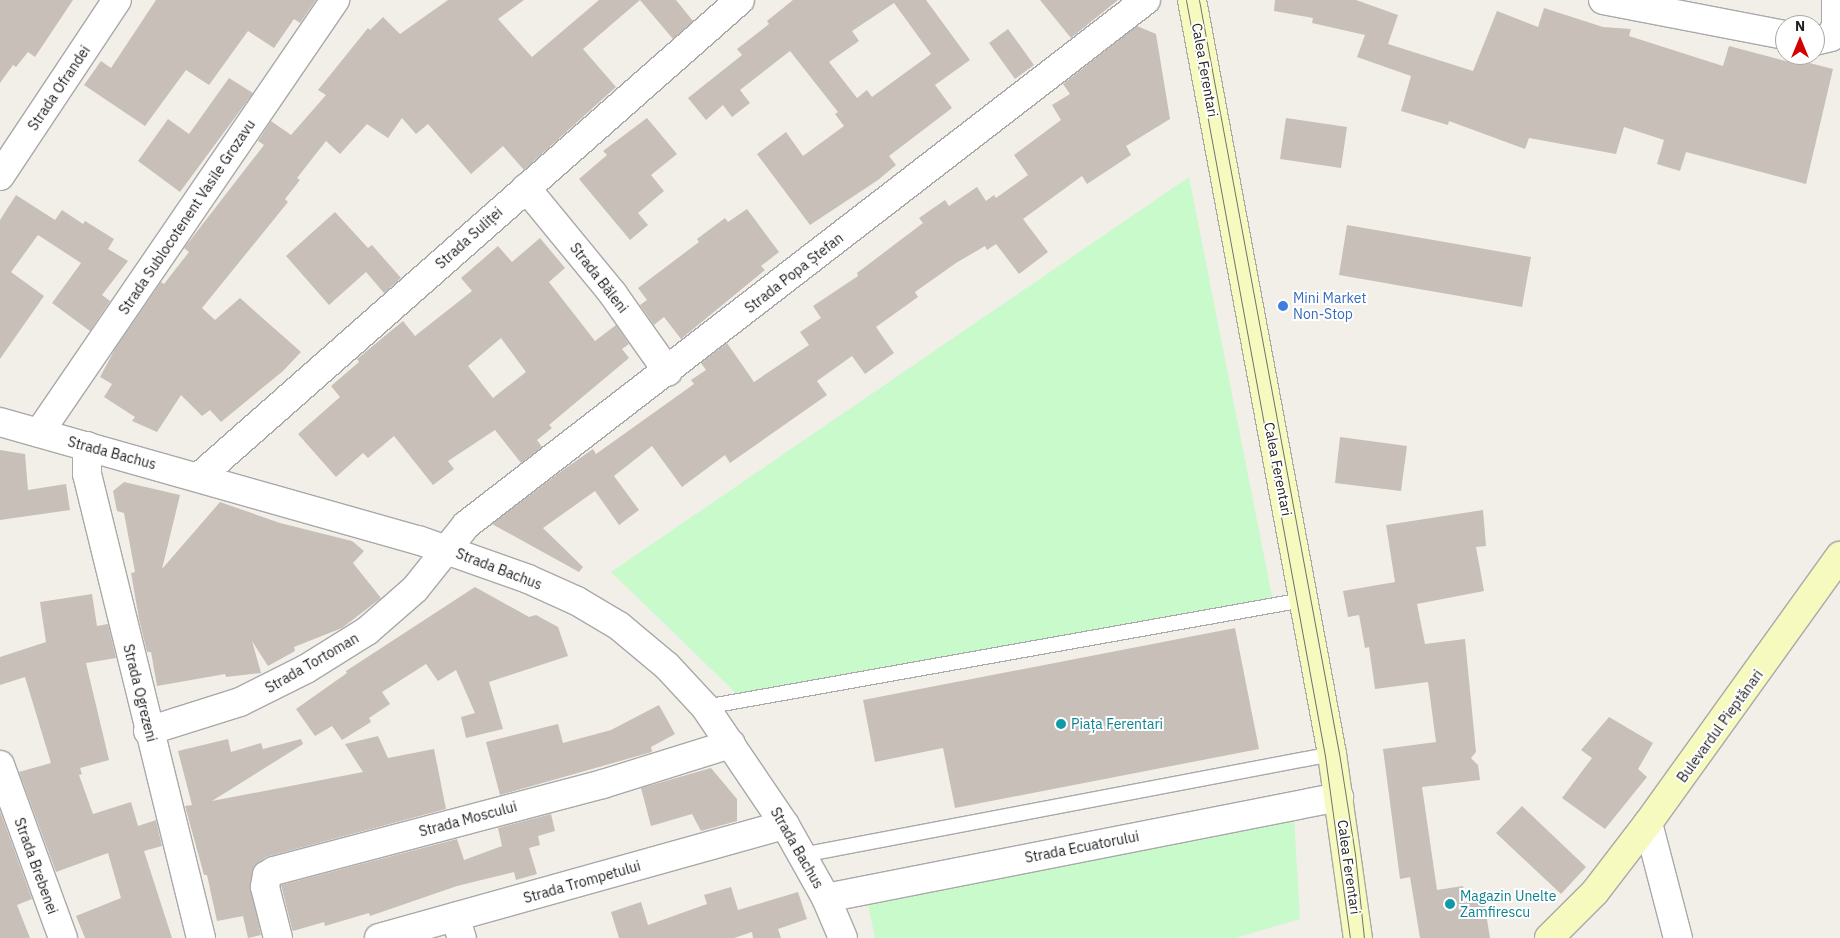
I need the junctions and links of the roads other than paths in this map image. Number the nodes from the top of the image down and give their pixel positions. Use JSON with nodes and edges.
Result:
{"nodes":[{"id":1,"x":118,"y":0,"type":"edge"},
{"id":2,"x":335,"y":0,"type":"edge"},
{"id":3,"x":740,"y":0,"type":"edge"},
{"id":4,"x":1146,"y":0,"type":"edge"},
{"id":5,"x":1192,"y":0,"type":"edge"},
{"id":6,"x":1603,"y":0,"type":"edge"},
{"id":7,"x":1836,"y":0,"type":"edge"},
{"id":8,"x":1775,"y":33,"type":"edge"},
{"id":9,"x":1825,"y":38,"type":"edge"},
{"id":10,"x":0,"y":176,"type":"edge"},
{"id":11,"x":526,"y":188,"type":"junction"},
{"id":12,"x":668,"y":372,"type":"junction"},
{"id":13,"x":0,"y":422,"type":"edge"},
{"id":14,"x":39,"y":433,"type":"junction"},
{"id":15,"x":87,"y":446,"type":"junction"},
{"id":16,"x":199,"y":477,"type":"junction"},
{"id":17,"x":445,"y":549,"type":"junction"},
{"id":18,"x":1840,"y":556,"type":"edge"},
{"id":19,"x":1303,"y":600,"type":"junction"},
{"id":20,"x":704,"y":707,"type":"junction"},
{"id":21,"x":148,"y":731,"type":"junction"},
{"id":22,"x":732,"y":744,"type":"junction"},
{"id":23,"x":1332,"y":754,"type":"junction"},
{"id":24,"x":0,"y":765,"type":"edge"},
{"id":25,"x":1339,"y":797,"type":"junction"},
{"id":26,"x":1648,"y":823,"type":"junction"},
{"id":27,"x":785,"y":825,"type":"junction"},
{"id":28,"x":802,"y":855,"type":"junction"},
{"id":29,"x":1595,"y":892,"type":"junction"},
{"id":30,"x":826,"y":898,"type":"junction"},
{"id":31,"x":459,"y":928,"type":"edge"},
{"id":32,"x":1675,"y":937,"type":"edge"},
{"id":33,"x":63,"y":938,"type":"edge"},
{"id":34,"x":201,"y":938,"type":"edge"},
{"id":35,"x":278,"y":938,"type":"edge"},
{"id":36,"x":379,"y":938,"type":"edge"},
{"id":37,"x":843,"y":938,"type":"edge"},
{"id":38,"x":1358,"y":938,"type":"edge"},
{"id":39,"x":1549,"y":938,"type":"edge"},
{"id":40,"x":1570,"y":938,"type":"edge"}],
"edges":[{"from":1,"to":10,"type":"street","name":"Strada Ofrandei"},
{"from":2,"to":14,"type":"street","name":"Strada Sublocotenent Vasile Grozavu"},
{"from":3,"to":11,"type":"street","name":"Strada Suliței"},
{"from":4,"to":12,"type":"street","name":"Strada Popa Ștefan"},
{"from":5,"to":19,"type":"main road","name":"Calea Ferentari"},
{"from":6,"to":8,"type":"street"},
{"from":7,"to":9,"type":"street"},
{"from":11,"to":12,"type":"street","name":"Strada Băleni"},
{"from":11,"to":16,"type":"street","name":"Strada Suliței"},
{"from":12,"to":17,"type":"street","name":"Strada Popa Ștefan"},
{"from":13,"to":14,"type":"street","name":"Strada Bachus"},
{"from":14,"to":15,"type":"street","name":"Strada Bachus"},
{"from":15,"to":16,"type":"street","name":"Strada Bachus"},
{"from":15,"to":21,"type":"street","name":"Strada Ogrezeni"},
{"from":16,"to":17,"type":"street","name":"Strada Bachus"},
{"from":17,"to":20,"type":"street","name":"Strada Bachus"},
{"from":17,"to":21,"type":"street","name":"Strada Tortoman"},
{"from":18,"to":26,"type":"main road","name":"Bulevardul Pieptănari"},
{"from":19,"to":20,"type":"lane"},
{"from":19,"to":23,"type":"main road","name":"Calea Ferentari"},
{"from":20,"to":22,"type":"street","name":"Strada Bachus"},
{"from":21,"to":34,"type":"street","name":"Strada Ogrezeni"},
{"from":22,"to":27,"type":"street","name":"Strada Bachus"},
{"from":22,"to":35,"type":"street","name":"Strada Moscului"},
{"from":23,"to":25,"type":"main road","name":"Calea Ferentari"},
{"from":23,"to":28,"type":"lane"},
{"from":24,"to":33,"type":"street","name":"Strada Brebenei"},
{"from":25,"to":30,"type":"street","name":"Strada Ecuatorului"},
{"from":25,"to":38,"type":"main road","name":"Calea Ferentari"},
{"from":26,"to":29,"type":"main road","name":"Bulevardul Pieptănari"},
{"from":26,"to":32,"type":"street"},
{"from":27,"to":28,"type":"street","name":"Strada Bachus"},
{"from":27,"to":31,"type":"street","name":"Strada Trompetului"},
{"from":28,"to":30,"type":"street","name":"Strada Bachus"},
{"from":29,"to":39,"type":"main road","name":"Bulevardul Pieptănari"},
{"from":29,"to":40,"type":"main road","name":"Bulevardul Pieptănari"},
{"from":30,"to":37,"type":"street","name":"Strada Bachus"},
{"from":31,"to":36,"type":"street","name":"Strada Trompetului"}]}
